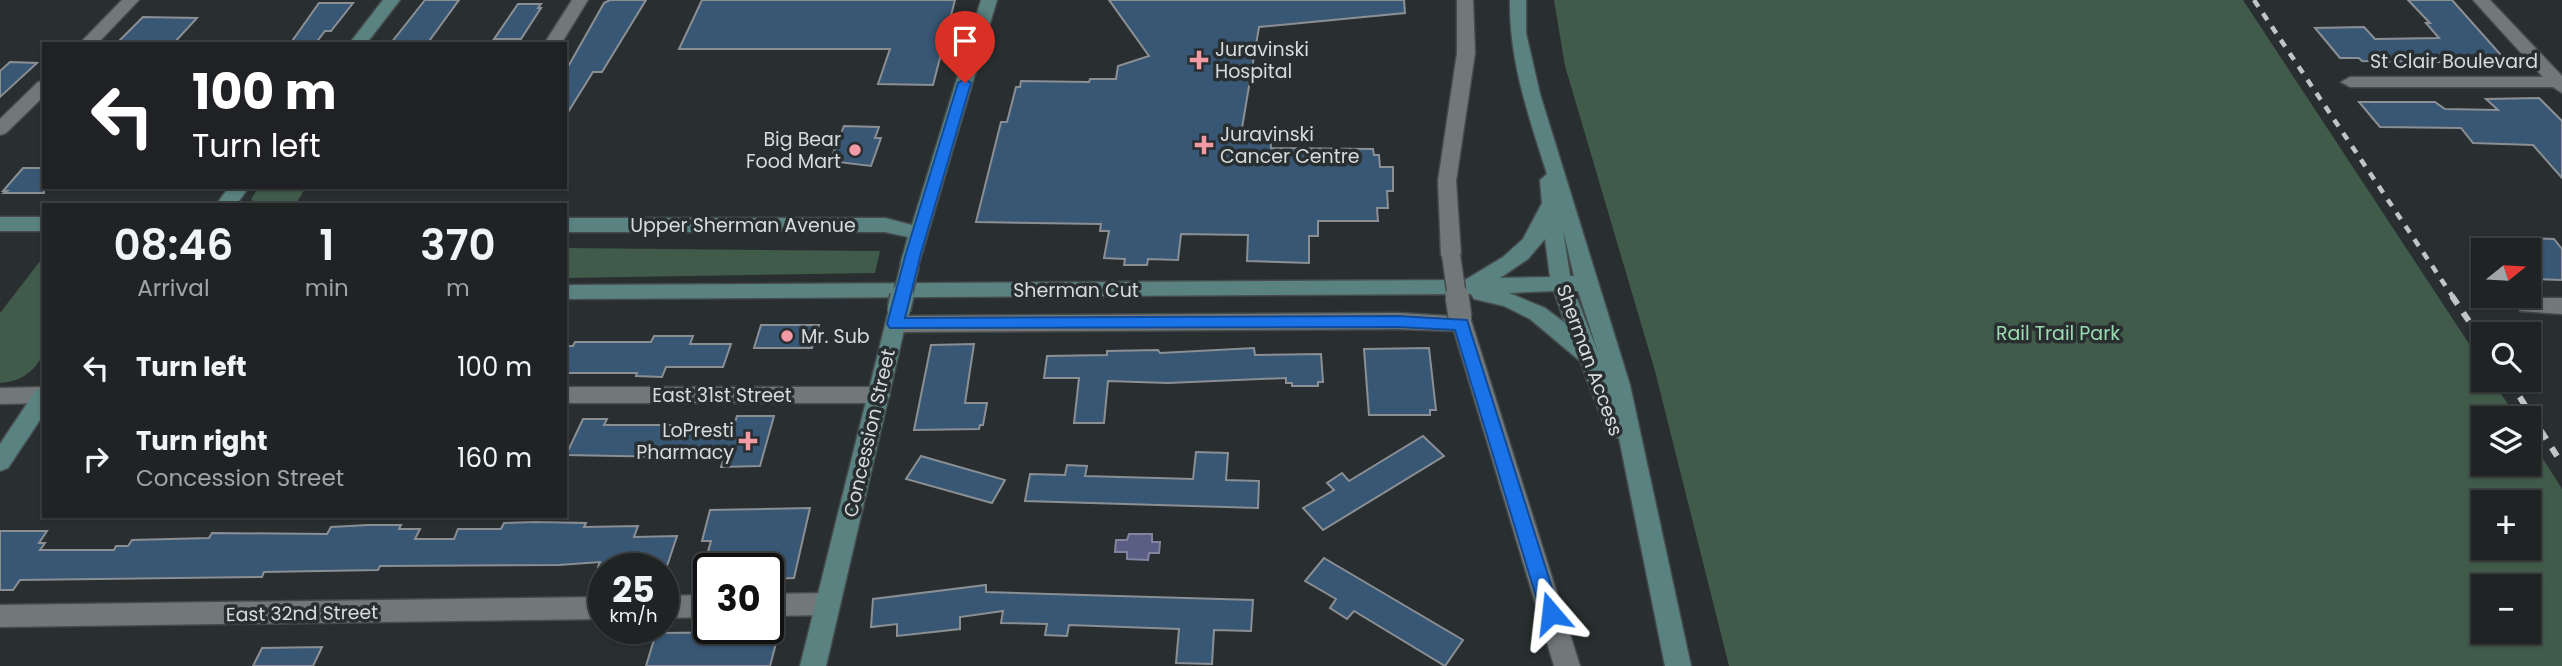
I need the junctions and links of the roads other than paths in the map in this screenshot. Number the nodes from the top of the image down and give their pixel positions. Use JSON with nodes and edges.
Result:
{"nodes":[{"id":1,"x":131,"y":0,"type":"edge"},
{"id":2,"x":392,"y":0,"type":"edge"},
{"id":3,"x":580,"y":0,"type":"edge"},
{"id":4,"x":989,"y":0,"type":"edge"},
{"id":5,"x":1465,"y":0,"type":"edge"},
{"id":6,"x":1518,"y":0,"type":"edge"},
{"id":7,"x":2481,"y":0,"type":"edge"},
{"id":8,"x":89,"y":42,"type":"edge"},
{"id":9,"x":359,"y":42,"type":"edge"},
{"id":10,"x":553,"y":42,"type":"edge"},
{"id":11,"x":2558,"y":80,"type":"edge"},
{"id":12,"x":2350,"y":82,"type":"dead end"},
{"id":13,"x":42,"y":88,"type":"edge"},
{"id":14,"x":0,"y":129,"type":"edge"},
{"id":15,"x":1550,"y":160,"type":"junction"},
{"id":16,"x":238,"y":189,"type":"edge"},
{"id":17,"x":1551,"y":200,"type":"junction"},
{"id":18,"x":227,"y":203,"type":"edge"},
{"id":19,"x":42,"y":224,"type":"edge"},
{"id":20,"x":0,"y":225,"type":"edge"},
{"id":21,"x":567,"y":225,"type":"edge"},
{"id":22,"x":919,"y":233,"type":"junction"},
{"id":23,"x":1586,"y":283,"type":"junction"},
{"id":24,"x":1561,"y":284,"type":"junction"},
{"id":25,"x":1430,"y":288,"type":"junction"},
{"id":26,"x":567,"y":292,"type":"edge"},
{"id":27,"x":2541,"y":306,"type":"edge"},
{"id":28,"x":2562,"y":306,"type":"edge"},
{"id":29,"x":897,"y":317,"type":"junction"},
{"id":30,"x":1461,"y":320,"type":"junction"},
{"id":31,"x":1599,"y":379,"type":"junction"},
{"id":32,"x":878,"y":394,"type":"junction"},
{"id":33,"x":42,"y":395,"type":"edge"},
{"id":34,"x":567,"y":395,"type":"edge"},
{"id":35,"x":0,"y":396,"type":"edge"},
{"id":36,"x":42,"y":398,"type":"edge"},
{"id":37,"x":0,"y":462,"type":"edge"},
{"id":38,"x":1647,"y":514,"type":"junction"},
{"id":39,"x":828,"y":604,"type":"junction"},
{"id":40,"x":784,"y":605,"type":"edge"},
{"id":41,"x":588,"y":608,"type":"edge"},
{"id":42,"x":0,"y":616,"type":"edge"},
{"id":43,"x":813,"y":666,"type":"edge"},
{"id":44,"x":1567,"y":666,"type":"edge"},
{"id":45,"x":1678,"y":666,"type":"edge"}],
"edges":[{"from":1,"to":8,"type":"street"},
{"from":2,"to":9,"type":"main road"},
{"from":3,"to":10,"type":"street"},
{"from":4,"to":22,"type":"main road","name":"Concession Street"},
{"from":5,"to":30,"type":"street","bridge":true},
{"from":6,"to":15,"type":"main road","name":"Sherman Access"},
{"from":7,"to":11,"type":"street"},
{"from":11,"to":12,"type":"street","name":"St Clair Boulevard"},
{"from":13,"to":14,"type":"street"},
{"from":15,"to":17,"type":"main road","name":"Sherman Access"},
{"from":15,"to":23,"type":"main road","name":"Sherman Access"},
{"from":16,"to":18,"type":"main road"},
{"from":17,"to":24,"type":"main road","name":"Sherman Access"},
{"from":17,"to":25,"type":"main road"},
{"from":19,"to":20,"type":"main road"},
{"from":21,"to":22,"type":"main road","name":"Upper Sherman Avenue"},
{"from":22,"to":29,"type":"main road","name":"Concession Street","bridge":true},
{"from":23,"to":24,"type":"main road","name":"Sherman Cut"},
{"from":23,"to":38,"type":"main road","name":"Sherman Access"},
{"from":24,"to":25,"type":"main road","name":"Sherman Cut"},
{"from":24,"to":31,"type":"main road","name":"Sherman Access"},
{"from":25,"to":26,"type":"main road","name":"Sherman Cut"},
{"from":25,"to":31,"type":"main road"},
{"from":27,"to":28,"type":"street"},
{"from":29,"to":30,"type":"street"},
{"from":29,"to":32,"type":"main road","name":"Concession Street"},
{"from":30,"to":44,"type":"street"},
{"from":31,"to":38,"type":"main road","name":"Sherman Access"},
{"from":32,"to":34,"type":"street","name":"East 31st Street"},
{"from":32,"to":39,"type":"main road","name":"Concession Street"},
{"from":33,"to":35,"type":"street"},
{"from":36,"to":37,"type":"main road"},
{"from":38,"to":45,"type":"main road","name":"Sherman Access"},
{"from":39,"to":40,"type":"street"},
{"from":39,"to":43,"type":"main road","name":"Concession Street"},
{"from":41,"to":42,"type":"street","name":"East 32nd Street"}]}
